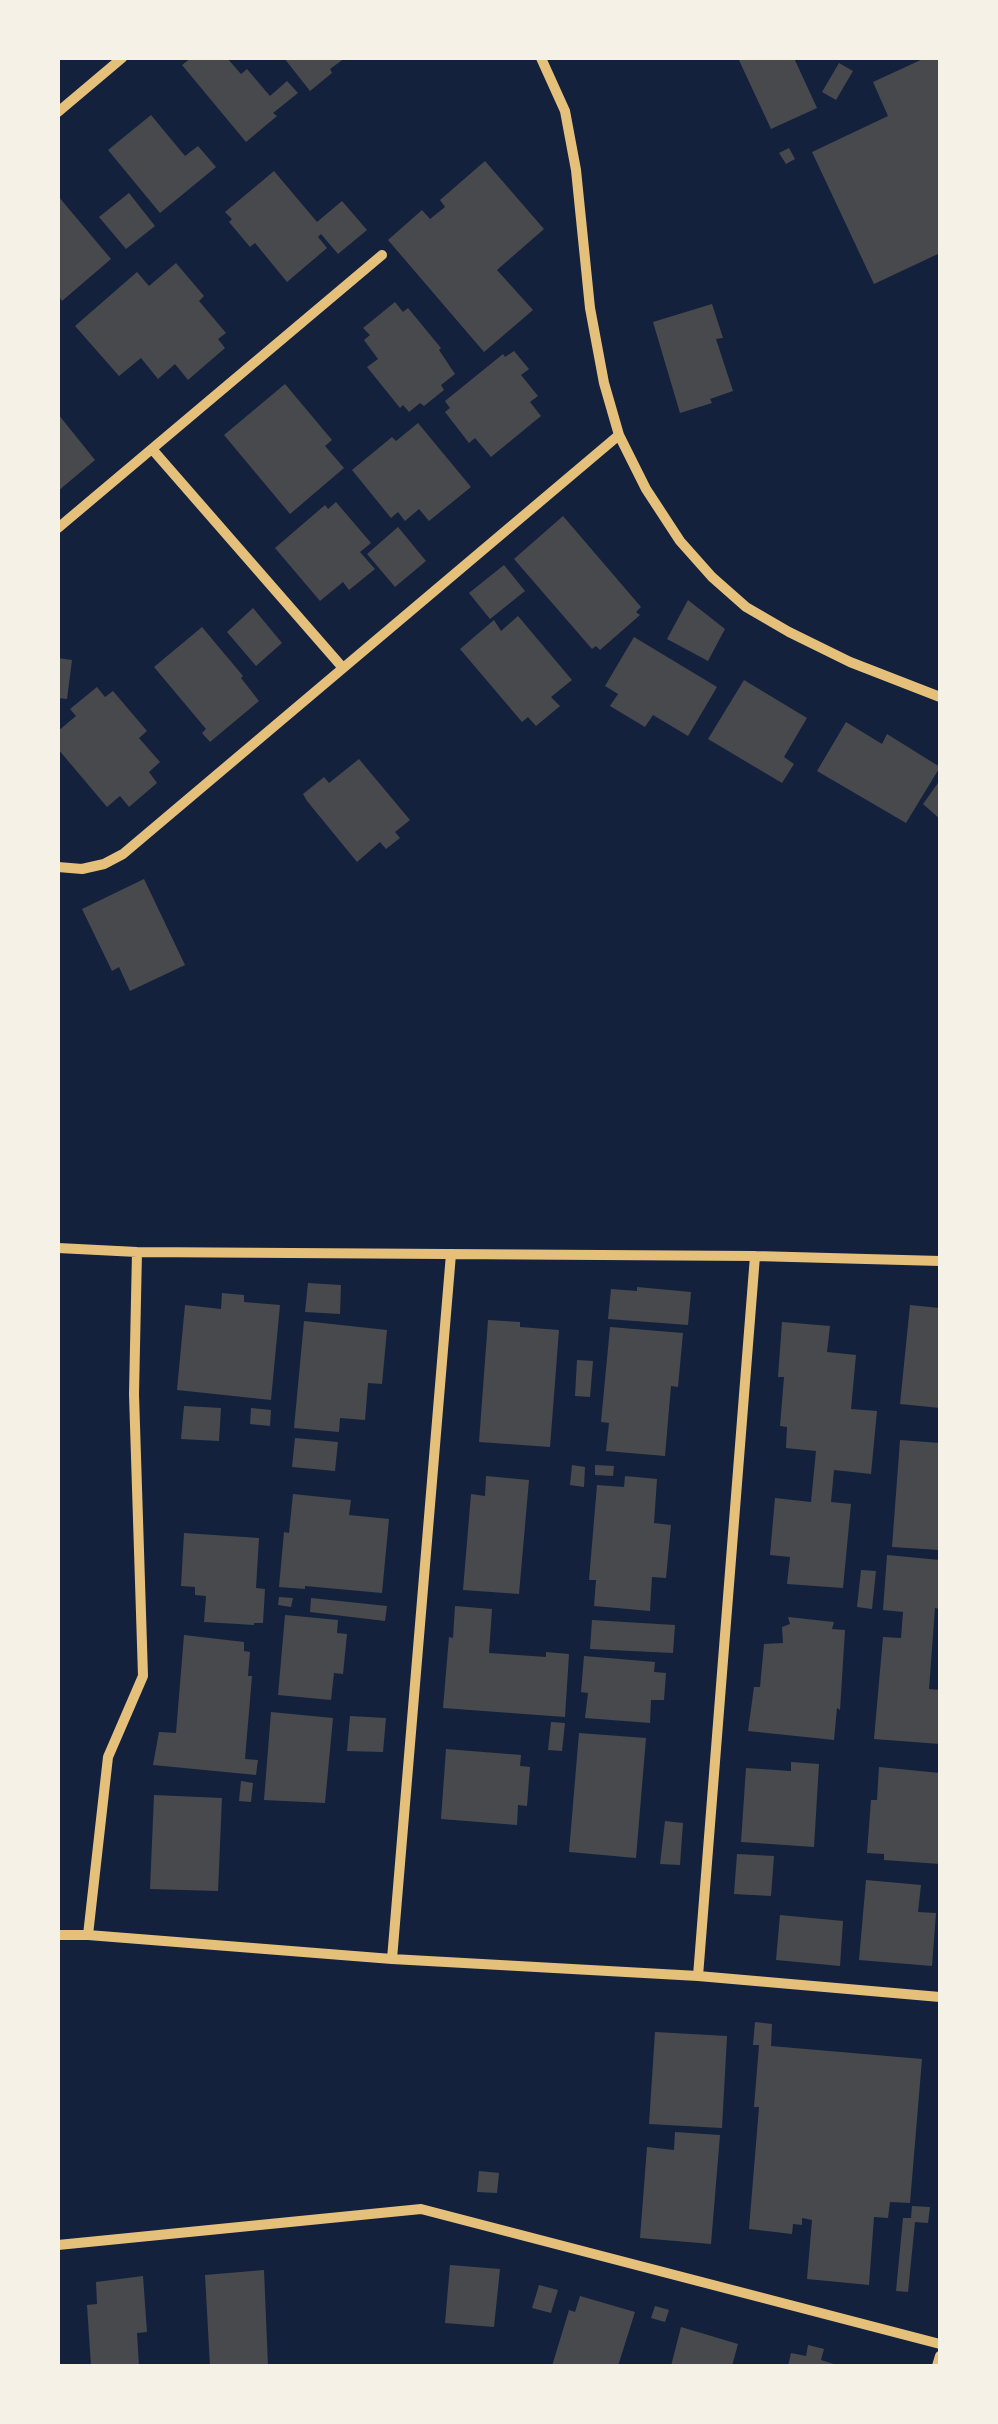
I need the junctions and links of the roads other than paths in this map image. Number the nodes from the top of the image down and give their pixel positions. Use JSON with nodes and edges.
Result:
{"nodes":[{"id":1,"x":122,"y":58,"type":"edge"},
{"id":2,"x":541,"y":58,"type":"edge"},
{"id":3,"x":58,"y":112,"type":"edge"},
{"id":4,"x":382,"y":255,"type":"dead end"},
{"id":5,"x":619,"y":436,"type":"junction"},
{"id":6,"x":152,"y":449,"type":"junction"},
{"id":7,"x":58,"y":528,"type":"edge"},
{"id":8,"x":343,"y":668,"type":"junction"},
{"id":9,"x":940,"y":697,"type":"edge"},
{"id":10,"x":58,"y":867,"type":"edge"},
{"id":11,"x":58,"y":1248,"type":"edge"},
{"id":12,"x":137,"y":1252,"type":"junction"},
{"id":13,"x":451,"y":1254,"type":"junction"},
{"id":14,"x":755,"y":1256,"type":"junction"},
{"id":15,"x":940,"y":1261,"type":"edge"},
{"id":16,"x":58,"y":1935,"type":"edge"},
{"id":17,"x":88,"y":1936,"type":"junction"},
{"id":18,"x":392,"y":1959,"type":"junction"},
{"id":19,"x":698,"y":1976,"type":"junction"},
{"id":20,"x":940,"y":1997,"type":"edge"},
{"id":21,"x":58,"y":2245,"type":"edge"},
{"id":22,"x":940,"y":2344,"type":"edge"},
{"id":23,"x":940,"y":2356,"type":"edge"},
{"id":24,"x":938,"y":2366,"type":"edge"}],
"edges":[{"from":1,"to":3,"type":"street"},
{"from":2,"to":5,"type":"street"},
{"from":4,"to":6,"type":"street"},
{"from":5,"to":8,"type":"street"},
{"from":5,"to":9,"type":"street"},
{"from":6,"to":7,"type":"street"},
{"from":6,"to":8,"type":"street"},
{"from":8,"to":10,"type":"street"},
{"from":11,"to":12,"type":"street"},
{"from":12,"to":13,"type":"street"},
{"from":12,"to":17,"type":"street"},
{"from":13,"to":14,"type":"street"},
{"from":13,"to":18,"type":"street"},
{"from":14,"to":15,"type":"street"},
{"from":14,"to":19,"type":"street"},
{"from":16,"to":17,"type":"street"},
{"from":17,"to":18,"type":"street"},
{"from":18,"to":19,"type":"street"},
{"from":19,"to":20,"type":"street"},
{"from":21,"to":22,"type":"street"},
{"from":23,"to":24,"type":"street"}]}
